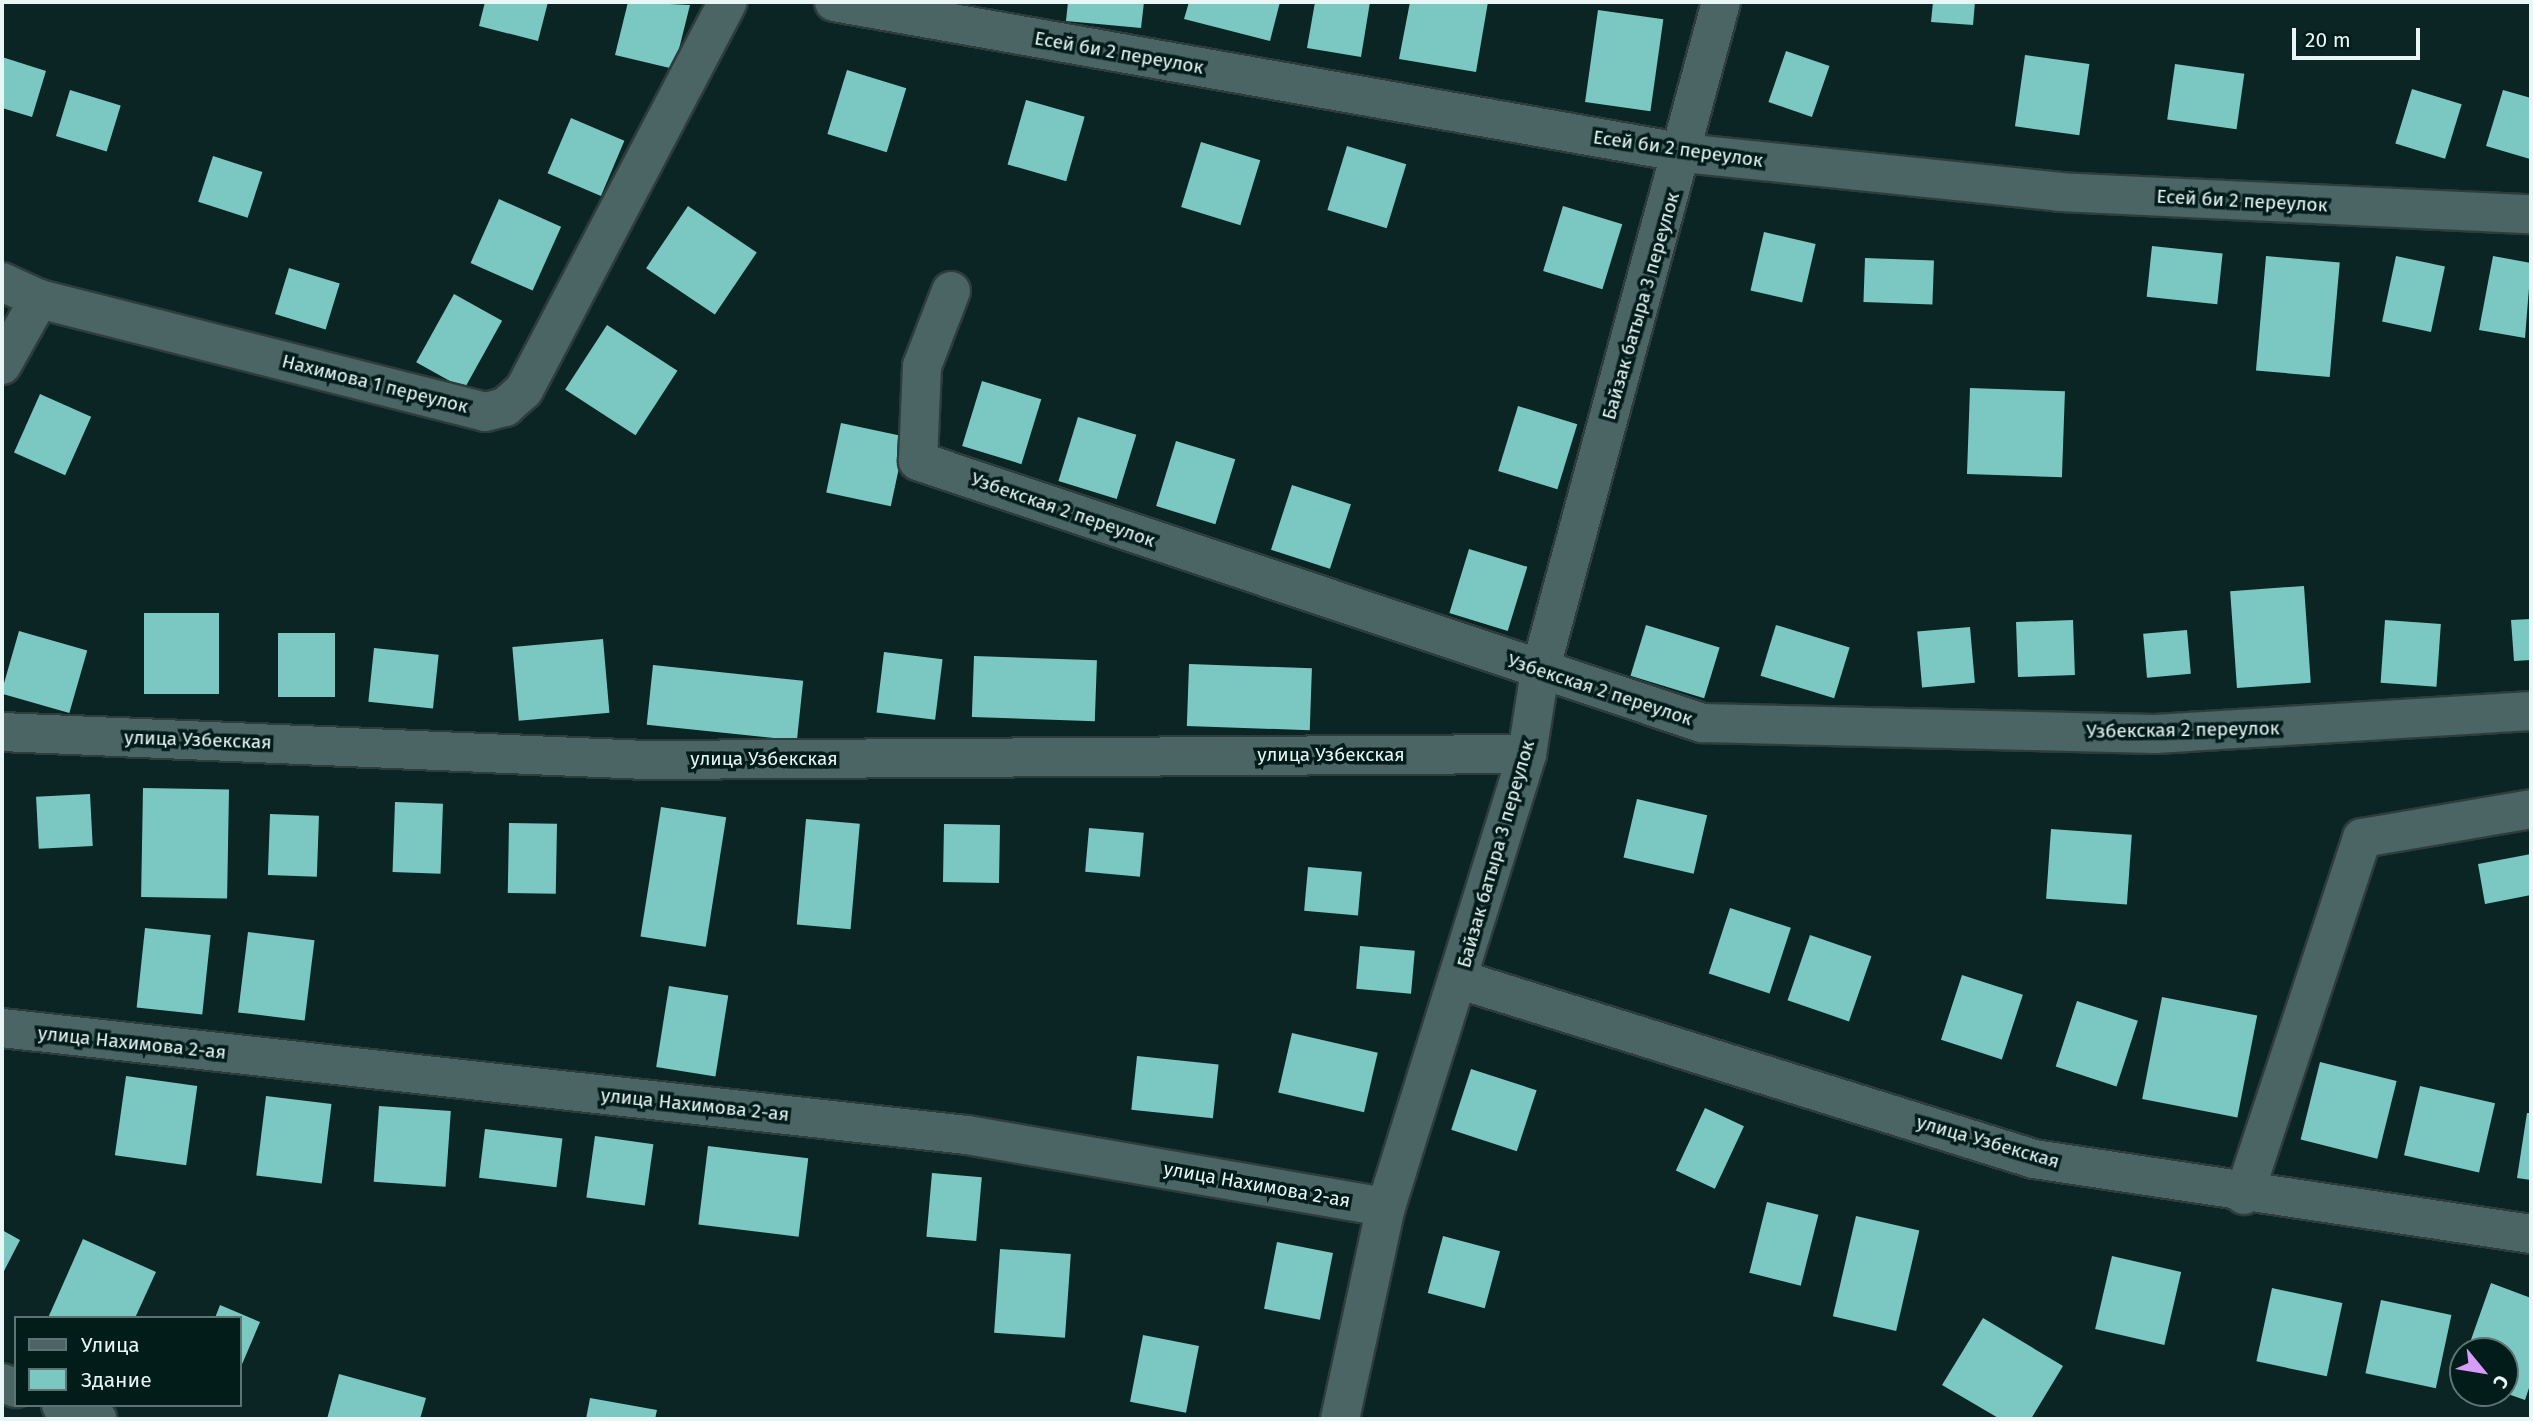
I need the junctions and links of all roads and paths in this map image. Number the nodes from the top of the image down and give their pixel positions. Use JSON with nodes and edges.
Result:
{"nodes":[{"id":1,"x":728,"y":2,"type":"edge"},
{"id":2,"x":834,"y":2,"type":"edge"},
{"id":3,"x":1721,"y":2,"type":"edge"},
{"id":4,"x":1684,"y":153,"type":"junction"},
{"id":5,"x":2531,"y":214,"type":"edge"},
{"id":6,"x":2,"y":282,"type":"edge"},
{"id":7,"x":951,"y":291,"type":"dead end"},
{"id":8,"x":39,"y":299,"type":"junction"},
{"id":9,"x":2,"y":365,"type":"edge"},
{"id":10,"x":1540,"y":671,"type":"junction"},
{"id":11,"x":2531,"y":711,"type":"edge"},
{"id":12,"x":2,"y":732,"type":"edge"},
{"id":13,"x":1527,"y":754,"type":"junction"},
{"id":14,"x":2531,"y":809,"type":"edge"},
{"id":15,"x":1461,"y":980,"type":"junction"},
{"id":16,"x":2,"y":1028,"type":"edge"},
{"id":17,"x":2244,"y":1195,"type":"junction"},
{"id":18,"x":1386,"y":1208,"type":"junction"},
{"id":19,"x":2531,"y":1234,"type":"edge"},
{"id":20,"x":66,"y":1407,"type":"edge"},
{"id":21,"x":97,"y":1419,"type":"edge"},
{"id":22,"x":1340,"y":1419,"type":"edge"}],
"edges":[{"from":1,"to":8,"type":"street","name":"Нахимова 1 переулок"},
{"from":2,"to":4,"type":"street","name":"Есей би 2 переулок"},
{"from":3,"to":4,"type":"street","name":"Байзак батыра 3 переулок"},
{"from":4,"to":5,"type":"street","name":"Есей би 2 переулок"},
{"from":4,"to":10,"type":"street","name":"Байзак батыра 3 переулок"},
{"from":6,"to":8,"type":"street","name":"Нахимова 1 переулок"},
{"from":7,"to":10,"type":"street","name":"Узбекская 2 переулок"},
{"from":8,"to":9,"type":"street"},
{"from":10,"to":11,"type":"street","name":"Узбекская 2 переулок"},
{"from":10,"to":13,"type":"street","name":"Байзак батыра 3 переулок"},
{"from":12,"to":13,"type":"street","name":"улица Узбекская"},
{"from":13,"to":15,"type":"street","name":"Байзак батыра 3 переулок"},
{"from":14,"to":17,"type":"street"},
{"from":15,"to":17,"type":"street","name":"улица Узбекская"},
{"from":15,"to":18,"type":"street","name":"Байзак батыра 3 переулок"},
{"from":16,"to":18,"type":"street","name":"улица Нахимова 2-ая"},
{"from":17,"to":19,"type":"street","name":"улица Узбекская"},
{"from":18,"to":22,"type":"street","name":"Байзак батыра 3 переулок"},
{"from":20,"to":21,"type":"street"}]}
